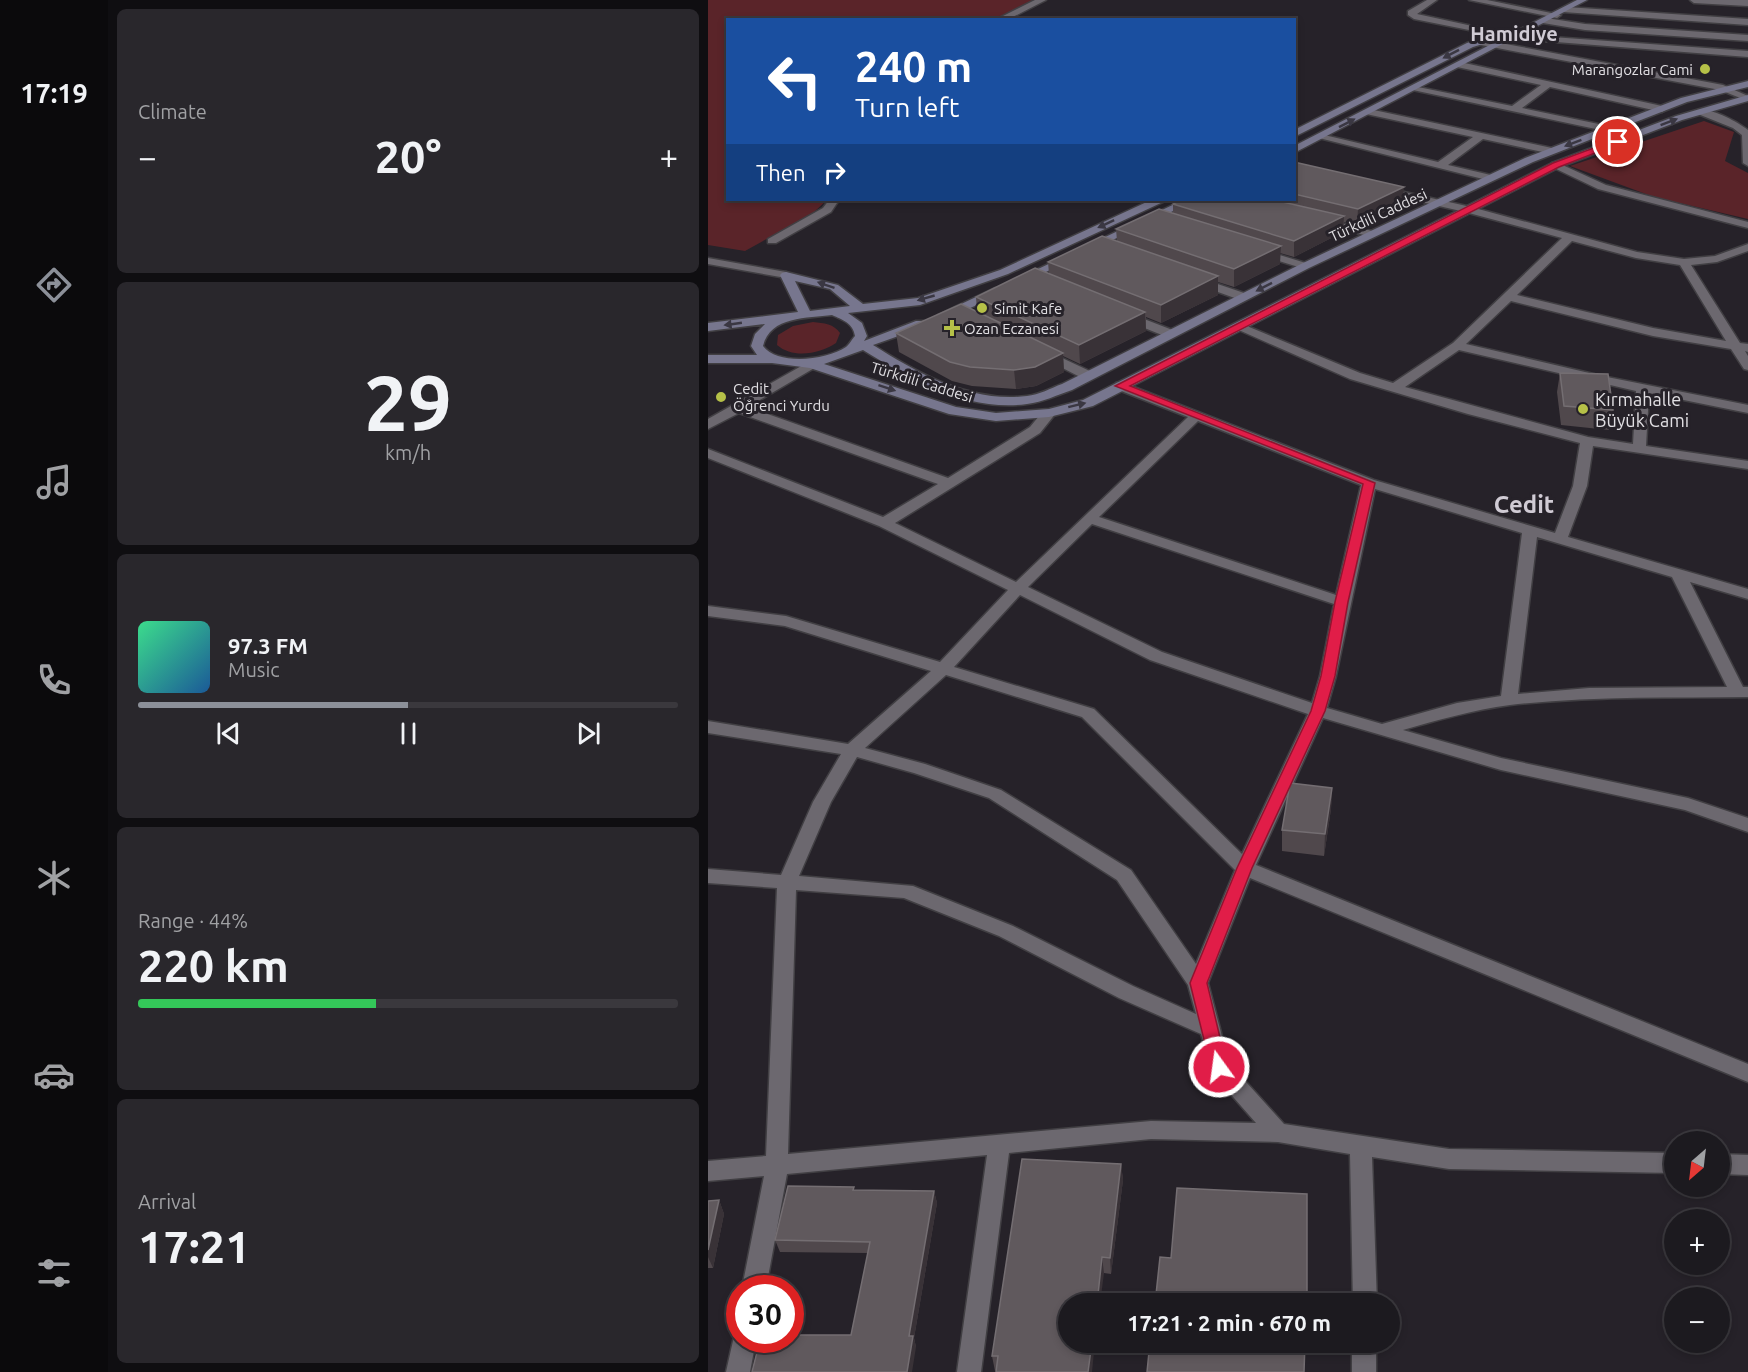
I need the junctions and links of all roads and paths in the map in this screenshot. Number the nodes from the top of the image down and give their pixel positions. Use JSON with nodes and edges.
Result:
{"nodes":[{"id":1,"x":1042,"y":0,"type":"edge"},
{"id":2,"x":1433,"y":0,"type":"edge"},
{"id":3,"x":1473,"y":0,"type":"edge"},
{"id":4,"x":1580,"y":0,"type":"edge"},
{"id":5,"x":1694,"y":0,"type":"edge"},
{"id":6,"x":1748,"y":3,"type":"edge"},
{"id":7,"x":1566,"y":10,"type":"junction"},
{"id":8,"x":1557,"y":15,"type":"junction"},
{"id":9,"x":1003,"y":18,"type":"edge"},
{"id":10,"x":1546,"y":21,"type":"junction"},
{"id":11,"x":1748,"y":22,"type":"edge"},
{"id":12,"x":1505,"y":34,"type":"junction"},
{"id":13,"x":1516,"y":36,"type":"junction"},
{"id":14,"x":1748,"y":38,"type":"edge"},
{"id":15,"x":1497,"y":41,"type":"junction"},
{"id":16,"x":1748,"y":54,"type":"edge"},
{"id":17,"x":1460,"y":65,"type":"junction"},
{"id":18,"x":1549,"y":84,"type":"junction"},
{"id":19,"x":1748,"y":84,"type":"edge"},
{"id":20,"x":1723,"y":88,"type":"junction"},
{"id":21,"x":1413,"y":89,"type":"junction"},
{"id":22,"x":1747,"y":98,"type":"edge"},
{"id":23,"x":1515,"y":109,"type":"junction"},
{"id":24,"x":1662,"y":109,"type":"junction"},
{"id":25,"x":1369,"y":112,"type":"junction"},
{"id":26,"x":1701,"y":112,"type":"junction"},
{"id":27,"x":1610,"y":129,"type":"junction"},
{"id":28,"x":1296,"y":133,"type":"edge"},
{"id":29,"x":1481,"y":136,"type":"junction"},
{"id":30,"x":1320,"y":137,"type":"junction"},
{"id":31,"x":1296,"y":149,"type":"edge"},
{"id":32,"x":1552,"y":151,"type":"junction"},
{"id":33,"x":1748,"y":163,"type":"edge"},
{"id":34,"x":1556,"y":165,"type":"junction"},
{"id":35,"x":1440,"y":166,"type":"junction"},
{"id":36,"x":1491,"y":178,"type":"junction"},
{"id":37,"x":1372,"y":188,"type":"edge"},
{"id":38,"x":833,"y":201,"type":"edge"},
{"id":39,"x":1157,"y":201,"type":"edge"},
{"id":40,"x":1189,"y":201,"type":"edge"},
{"id":41,"x":1437,"y":203,"type":"junction"},
{"id":42,"x":1467,"y":209,"type":"junction"},
{"id":43,"x":1151,"y":218,"type":"junction"},
{"id":44,"x":1314,"y":220,"type":"edge"},
{"id":45,"x":1173,"y":225,"type":"edge"},
{"id":46,"x":1748,"y":225,"type":"edge"},
{"id":47,"x":1372,"y":234,"type":"junction"},
{"id":48,"x":1570,"y":237,"type":"junction"},
{"id":49,"x":772,"y":241,"type":"dead end"},
{"id":50,"x":1095,"y":245,"type":"junction"},
{"id":51,"x":1748,"y":247,"type":"edge"},
{"id":52,"x":1250,"y":249,"type":"edge"},
{"id":53,"x":1116,"y":253,"type":"edge"},
{"id":54,"x":708,"y":261,"type":"edge"},
{"id":55,"x":1684,"y":262,"type":"junction"},
{"id":56,"x":1305,"y":266,"type":"junction"},
{"id":57,"x":786,"y":275,"type":"junction"},
{"id":58,"x":1027,"y":277,"type":"junction"},
{"id":59,"x":1190,"y":279,"type":"edge"},
{"id":60,"x":1049,"y":286,"type":"edge"},
{"id":61,"x":1507,"y":296,"type":"junction"},
{"id":62,"x":1244,"y":297,"type":"junction"},
{"id":63,"x":860,"y":307,"type":"junction"},
{"id":64,"x":830,"y":311,"type":"junction"},
{"id":65,"x":1116,"y":312,"type":"edge"},
{"id":66,"x":799,"y":314,"type":"junction"},
{"id":67,"x":708,"y":327,"type":"edge"},
{"id":68,"x":1238,"y":327,"type":"junction"},
{"id":69,"x":1171,"y":334,"type":"junction"},
{"id":70,"x":864,"y":345,"type":"junction"},
{"id":71,"x":1457,"y":346,"type":"junction"},
{"id":72,"x":1743,"y":348,"type":"edge"},
{"id":73,"x":851,"y":349,"type":"junction"},
{"id":74,"x":1038,"y":351,"type":"edge"},
{"id":75,"x":708,"y":359,"type":"edge"},
{"id":76,"x":772,"y":359,"type":"junction"},
{"id":77,"x":812,"y":364,"type":"junction"},
{"id":78,"x":1748,"y":366,"type":"edge"},
{"id":79,"x":1089,"y":376,"type":"junction"},
{"id":80,"x":1121,"y":386,"type":"junction"},
{"id":81,"x":1395,"y":388,"type":"junction"},
{"id":82,"x":1643,"y":388,"type":"junction"},
{"id":83,"x":738,"y":408,"type":"junction"},
{"id":84,"x":1748,"y":409,"type":"edge"},
{"id":85,"x":1049,"y":412,"type":"junction"},
{"id":86,"x":1197,"y":416,"type":"junction"},
{"id":87,"x":708,"y":425,"type":"edge"},
{"id":88,"x":1587,"y":441,"type":"junction"},
{"id":89,"x":1640,"y":449,"type":"junction"},
{"id":90,"x":708,"y":453,"type":"edge"},
{"id":91,"x":1748,"y":465,"type":"edge"},
{"id":92,"x":949,"y":483,"type":"junction"},
{"id":93,"x":1369,"y":483,"type":"junction"},
{"id":94,"x":1090,"y":519,"type":"junction"},
{"id":95,"x":884,"y":523,"type":"junction"},
{"id":96,"x":1530,"y":530,"type":"junction"},
{"id":97,"x":1560,"y":539,"type":"junction"},
{"id":98,"x":1679,"y":575,"type":"junction"},
{"id":99,"x":1017,"y":589,"type":"junction"},
{"id":100,"x":1748,"y":594,"type":"edge"},
{"id":101,"x":1341,"y":602,"type":"junction"},
{"id":102,"x":708,"y":611,"type":"edge"},
{"id":103,"x":944,"y":668,"type":"junction"},
{"id":104,"x":1742,"y":691,"type":"edge"},
{"id":105,"x":1509,"y":700,"type":"junction"},
{"id":106,"x":1318,"y":711,"type":"junction"},
{"id":107,"x":708,"y":727,"type":"edge"},
{"id":108,"x":1382,"y":729,"type":"junction"},
{"id":109,"x":852,"y":750,"type":"junction"},
{"id":110,"x":1748,"y":825,"type":"edge"},
{"id":111,"x":1245,"y":868,"type":"junction"},
{"id":112,"x":708,"y":876,"type":"edge"},
{"id":113,"x":788,"y":883,"type":"junction"},
{"id":114,"x":1198,"y":983,"type":"junction"},
{"id":115,"x":1209,"y":1029,"type":"junction"},
{"id":116,"x":1748,"y":1073,"type":"edge"},
{"id":117,"x":1278,"y":1133,"type":"junction"},
{"id":118,"x":999,"y":1144,"type":"junction"},
{"id":119,"x":1361,"y":1145,"type":"junction"},
{"id":120,"x":1664,"y":1163,"type":"edge"},
{"id":121,"x":1730,"y":1164,"type":"edge"},
{"id":122,"x":777,"y":1165,"type":"junction"},
{"id":123,"x":1748,"y":1165,"type":"edge"},
{"id":124,"x":708,"y":1171,"type":"edge"},
{"id":125,"x":756,"y":1275,"type":"edge"},
{"id":126,"x":1365,"y":1293,"type":"edge"},
{"id":127,"x":742,"y":1353,"type":"edge"},
{"id":128,"x":1364,"y":1353,"type":"edge"},
{"id":129,"x":738,"y":1372,"type":"edge"},
{"id":130,"x":969,"y":1372,"type":"edge"},
{"id":131,"x":1364,"y":1372,"type":"edge"}],
"edges":[{"from":1,"to":9,"type":"street"},
{"from":2,"to":12,"type":"street"},
{"from":3,"to":8,"type":"street"},
{"from":4,"to":7,"type":"main road"},
{"from":5,"to":6,"type":"street"},
{"from":7,"to":8,"type":"main road"},
{"from":7,"to":11,"type":"street"},
{"from":8,"to":10,"type":"main road"},
{"from":10,"to":12,"type":"main road"},
{"from":10,"to":13,"type":"main road"},
{"from":10,"to":14,"type":"street"},
{"from":12,"to":15,"type":"main road"},
{"from":13,"to":15,"type":"main road"},
{"from":13,"to":16,"type":"street"},
{"from":15,"to":17,"type":"main road"},
{"from":15,"to":20,"type":"street"},
{"from":15,"to":28,"type":"main road","one_way":true},
{"from":17,"to":18,"type":"street"},
{"from":17,"to":21,"type":"main road"},
{"from":18,"to":23,"type":"street"},
{"from":18,"to":24,"type":"street"},
{"from":19,"to":20,"type":"main road","name":"Türkdili Caddesi"},
{"from":20,"to":22,"type":"street"},
{"from":20,"to":24,"type":"main road","name":"Türkdili Caddesi"},
{"from":21,"to":23,"type":"street"},
{"from":21,"to":25,"type":"main road"},
{"from":22,"to":26,"type":"main road","name":"Türkdili Caddesi"},
{"from":23,"to":27,"type":"street"},
{"from":24,"to":27,"type":"main road","name":"Türkdili Caddesi"},
{"from":25,"to":29,"type":"street"},
{"from":30,"to":25,"type":"main road","one_way":true},
{"from":26,"to":33,"type":"street"},
{"from":34,"to":26,"type":"main road","name":"Türkdili Caddesi","one_way":true},
{"from":27,"to":32,"type":"main road","name":"Türkdili Caddesi","one_way":true},
{"from":29,"to":32,"type":"street"},
{"from":29,"to":35,"type":"street"},
{"from":30,"to":31,"type":"main road"},
{"from":30,"to":35,"type":"street"},
{"from":32,"to":36,"type":"main road","name":"Türkdili Caddesi"},
{"from":34,"to":42,"type":"main road","name":"Türkdili Caddesi"},
{"from":34,"to":46,"type":"street"},
{"from":35,"to":36,"type":"street"},
{"from":36,"to":41,"type":"main road","name":"Türkdili Caddesi"},
{"from":37,"to":41,"type":"street"},
{"from":38,"to":49,"type":"street"},
{"from":39,"to":63,"type":"main road","one_way":true},
{"from":40,"to":43,"type":"main road"},
{"from":41,"to":42,"type":"street"},
{"from":41,"to":47,"type":"main road","name":"Türkdili Caddesi"},
{"from":42,"to":48,"type":"street"},
{"from":42,"to":68,"type":"main road","name":"Türkdili Caddesi"},
{"from":43,"to":45,"type":"street"},
{"from":43,"to":50,"type":"main road"},
{"from":44,"to":47,"type":"street"},
{"from":47,"to":56,"type":"main road","name":"Türkdili Caddesi"},
{"from":48,"to":55,"type":"street"},
{"from":48,"to":61,"type":"street"},
{"from":50,"to":53,"type":"street"},
{"from":50,"to":58,"type":"main road"},
{"from":51,"to":55,"type":"street"},
{"from":52,"to":56,"type":"street"},
{"from":54,"to":57,"type":"street"},
{"from":55,"to":72,"type":"street"},
{"from":56,"to":62,"type":"main road","name":"Türkdili Caddesi","one_way":true},
{"from":63,"to":57,"type":"main road","one_way":true},
{"from":57,"to":66,"type":"main road"},
{"from":58,"to":60,"type":"street"},
{"from":58,"to":70,"type":"main road"},
{"from":59,"to":62,"type":"street"},
{"from":61,"to":71,"type":"street"},
{"from":61,"to":72,"type":"street"},
{"from":62,"to":69,"type":"main road","name":"Türkdili Caddesi"},
{"from":63,"to":64,"type":"main road"},
{"from":64,"to":66,"type":"main road"},
{"from":64,"to":73,"type":"main road"},
{"from":65,"to":69,"type":"street"},
{"from":66,"to":67,"type":"main road","one_way":true},
{"from":66,"to":76,"type":"main road"},
{"from":68,"to":80,"type":"main road","name":"Türkdili Caddesi"},
{"from":68,"to":81,"type":"street"},
{"from":69,"to":79,"type":"main road","name":"Türkdili Caddesi"},
{"from":70,"to":73,"type":"main road"},
{"from":70,"to":79,"type":"main road","name":"Türkdili Caddesi"},
{"from":71,"to":81,"type":"street"},
{"from":71,"to":82,"type":"street"},
{"from":72,"to":78,"type":"street"},
{"from":73,"to":77,"type":"main road"},
{"from":74,"to":79,"type":"street"},
{"from":75,"to":76,"type":"main road","name":"Türkdili Caddesi"},
{"from":76,"to":77,"type":"main road","name":"Türkdili Caddesi"},
{"from":77,"to":83,"type":"street"},
{"from":77,"to":85,"type":"main road","name":"Türkdili Caddesi","one_way":true},
{"from":85,"to":80,"type":"main road","name":"Türkdili Caddesi","one_way":true},
{"from":80,"to":86,"type":"street"},
{"from":81,"to":88,"type":"street"},
{"from":82,"to":84,"type":"street"},
{"from":82,"to":89,"type":"street"},
{"from":83,"to":87,"type":"street"},
{"from":83,"to":92,"type":"street"},
{"from":85,"to":92,"type":"street"},
{"from":86,"to":93,"type":"street"},
{"from":86,"to":94,"type":"street"},
{"from":88,"to":89,"type":"street"},
{"from":88,"to":97,"type":"street"},
{"from":89,"to":91,"type":"street"},
{"from":90,"to":95,"type":"street"},
{"from":92,"to":95,"type":"street"},
{"from":93,"to":96,"type":"street"},
{"from":93,"to":101,"type":"street"},
{"from":94,"to":99,"type":"street"},
{"from":94,"to":101,"type":"street"},
{"from":95,"to":99,"type":"street"},
{"from":96,"to":97,"type":"street"},
{"from":96,"to":105,"type":"street"},
{"from":97,"to":98,"type":"street"},
{"from":98,"to":100,"type":"street"},
{"from":98,"to":104,"type":"street"},
{"from":99,"to":103,"type":"street"},
{"from":99,"to":106,"type":"street"},
{"from":101,"to":106,"type":"street"},
{"from":102,"to":103,"type":"street"},
{"from":103,"to":109,"type":"street"},
{"from":103,"to":111,"type":"street"},
{"from":104,"to":105,"type":"street"},
{"from":105,"to":108,"type":"street"},
{"from":106,"to":108,"type":"street"},
{"from":106,"to":111,"type":"street"},
{"from":107,"to":109,"type":"street"},
{"from":108,"to":110,"type":"street"},
{"from":109,"to":113,"type":"street"},
{"from":109,"to":114,"type":"street"},
{"from":111,"to":114,"type":"street"},
{"from":111,"to":116,"type":"street"},
{"from":112,"to":113,"type":"street"},
{"from":113,"to":115,"type":"street"},
{"from":113,"to":122,"type":"street"},
{"from":114,"to":115,"type":"street"},
{"from":115,"to":117,"type":"street"},
{"from":117,"to":118,"type":"street"},
{"from":117,"to":119,"type":"street"},
{"from":118,"to":122,"type":"street"},
{"from":118,"to":130,"type":"street"},
{"from":119,"to":120,"type":"street"},
{"from":119,"to":126,"type":"street"},
{"from":121,"to":123,"type":"street"},
{"from":122,"to":124,"type":"street"},
{"from":122,"to":125,"type":"street"},
{"from":127,"to":129,"type":"street"},
{"from":128,"to":131,"type":"street"}]}
